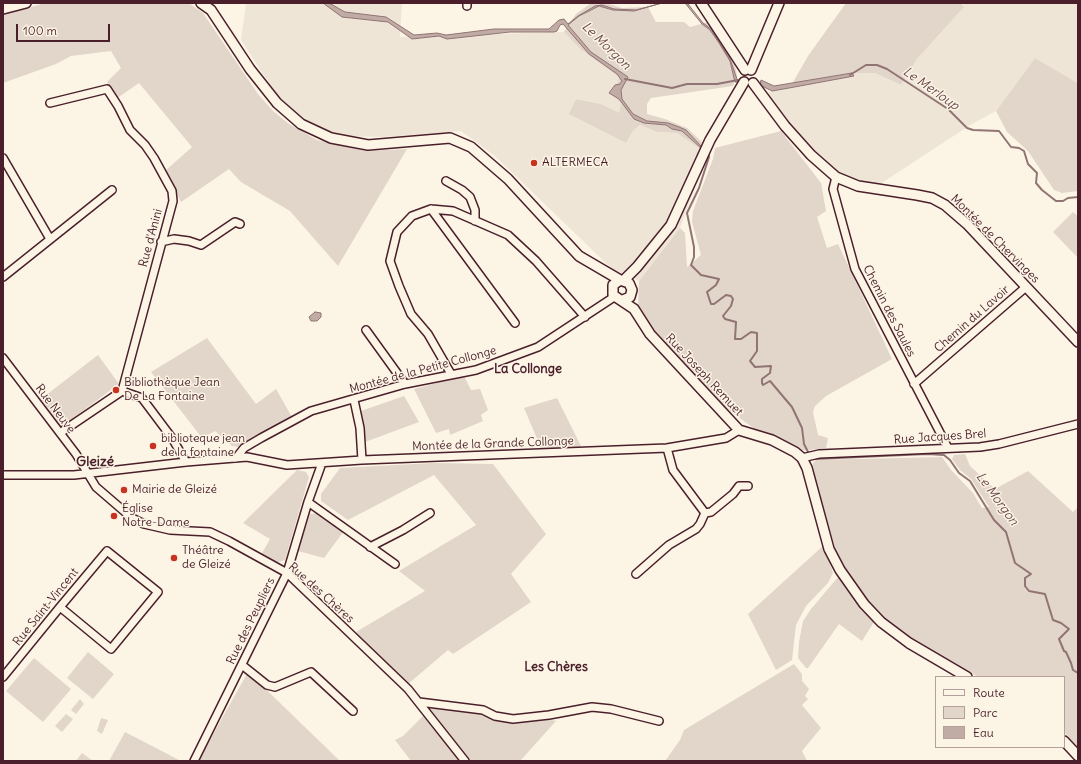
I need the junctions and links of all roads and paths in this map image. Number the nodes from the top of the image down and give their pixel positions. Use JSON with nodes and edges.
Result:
{"nodes":[{"id":1,"x":26,"y":3,"type":"edge"},
{"id":2,"x":200,"y":3,"type":"edge"},
{"id":3,"x":701,"y":3,"type":"edge"},
{"id":4,"x":779,"y":3,"type":"edge"},
{"id":5,"x":3,"y":9,"type":"edge"},
{"id":6,"x":748,"y":70,"type":"junction"},
{"id":7,"x":748,"y":82,"type":"junction"},
{"id":8,"x":50,"y":103,"type":"dead end"},
{"id":9,"x":3,"y":158,"type":"edge"},
{"id":10,"x":836,"y":177,"type":"junction"},
{"id":11,"x":446,"y":181,"type":"dead end"},
{"id":12,"x":112,"y":190,"type":"dead end"},
{"id":13,"x":431,"y":209,"type":"junction"},
{"id":14,"x":475,"y":221,"type":"junction"},
{"id":15,"x":240,"y":224,"type":"dead end"},
{"id":16,"x":50,"y":239,"type":"junction"},
{"id":17,"x":161,"y":242,"type":"junction"},
{"id":18,"x":598,"y":268,"type":"junction"},
{"id":19,"x":637,"y":268,"type":"junction"},
{"id":20,"x":3,"y":277,"type":"edge"},
{"id":21,"x":622,"y":280,"type":"junction"},
{"id":22,"x":1026,"y":287,"type":"junction"},
{"id":23,"x":632,"y":292,"type":"junction"},
{"id":24,"x":616,"y":295,"type":"junction"},
{"id":25,"x":634,"y":309,"type":"junction"},
{"id":26,"x":585,"y":316,"type":"junction"},
{"id":27,"x":515,"y":323,"type":"dead end"},
{"id":28,"x":366,"y":330,"type":"dead end"},
{"id":29,"x":1078,"y":342,"type":"edge"},
{"id":30,"x":3,"y":358,"type":"edge"},
{"id":31,"x":451,"y":374,"type":"junction"},
{"id":32,"x":405,"y":384,"type":"junction"},
{"id":33,"x":914,"y":384,"type":"junction"},
{"id":34,"x":122,"y":391,"type":"junction"},
{"id":35,"x":354,"y":400,"type":"junction"},
{"id":36,"x":1078,"y":424,"type":"edge"},
{"id":37,"x":739,"y":430,"type":"junction"},
{"id":38,"x":60,"y":433,"type":"junction"},
{"id":39,"x":667,"y":448,"type":"junction"},
{"id":40,"x":948,"y":448,"type":"junction"},
{"id":41,"x":236,"y":458,"type":"junction"},
{"id":42,"x":802,"y":458,"type":"junction"},
{"id":43,"x":362,"y":460,"type":"junction"},
{"id":44,"x":186,"y":462,"type":"junction"},
{"id":45,"x":322,"y":463,"type":"junction"},
{"id":46,"x":88,"y":474,"type":"junction"},
{"id":47,"x":3,"y":475,"type":"edge"},
{"id":48,"x":748,"y":486,"type":"dead end"},
{"id":49,"x":308,"y":502,"type":"junction"},
{"id":50,"x":430,"y":513,"type":"dead end"},
{"id":51,"x":705,"y":513,"type":"junction"},
{"id":52,"x":370,"y":547,"type":"junction"},
{"id":53,"x":395,"y":564,"type":"dead end"},
{"id":54,"x":287,"y":573,"type":"junction"},
{"id":55,"x":636,"y":574,"type":"dead end"},
{"id":56,"x":60,"y":607,"type":"junction"},
{"id":57,"x":242,"y":664,"type":"junction"},
{"id":58,"x":966,"y":676,"type":"edge"},
{"id":59,"x":3,"y":677,"type":"edge"},
{"id":60,"x":420,"y":702,"type":"junction"},
{"id":61,"x":353,"y":711,"type":"dead end"},
{"id":62,"x":658,"y":721,"type":"dead end"},
{"id":63,"x":1065,"y":742,"type":"edge"},
{"id":64,"x":1078,"y":756,"type":"edge"},
{"id":65,"x":194,"y":761,"type":"edge"},
{"id":66,"x":465,"y":761,"type":"edge"}],
"edges":[{"from":1,"to":5,"type":"street"},
{"from":2,"to":18,"type":"street"},
{"from":3,"to":6,"type":"street"},
{"from":4,"to":6,"type":"street"},
{"from":6,"to":7,"type":"street"},
{"from":6,"to":7,"type":"street"},
{"from":7,"to":10,"type":"street","name":"Montée de Chervinges"},
{"from":7,"to":19,"type":"street"},
{"from":8,"to":17,"type":"street","name":"Rue d'Anini"},
{"from":9,"to":16,"type":"street"},
{"from":10,"to":22,"type":"street","name":"Montée de Chervinges"},
{"from":10,"to":33,"type":"street","name":"Chemin des Saules"},
{"from":11,"to":14,"type":"street"},
{"from":12,"to":16,"type":"street"},
{"from":13,"to":14,"type":"street"},
{"from":13,"to":27,"type":"street"},
{"from":13,"to":31,"type":"street"},
{"from":14,"to":26,"type":"street"},
{"from":15,"to":17,"type":"street"},
{"from":16,"to":20,"type":"street"},
{"from":17,"to":34,"type":"street","name":"Rue d'Anini"},
{"from":18,"to":21,"type":"street"},
{"from":18,"to":24,"type":"street","name":"Rue Joseph Remuet"},
{"from":19,"to":21,"type":"street"},
{"from":19,"to":23,"type":"street"},
{"from":21,"to":23,"type":"street"},
{"from":21,"to":24,"type":"street"},
{"from":22,"to":29,"type":"street","name":"Montée de Chervinges"},
{"from":22,"to":33,"type":"street","name":"Chemin du Lavoir"},
{"from":23,"to":24,"type":"street"},
{"from":23,"to":25,"type":"street"},
{"from":24,"to":25,"type":"street","name":"Rue Joseph Remuet"},
{"from":24,"to":26,"type":"street","name":"Montée de la Petite Collonge"},
{"from":25,"to":37,"type":"street","name":"Rue Joseph Remuet"},
{"from":26,"to":31,"type":"street","name":"Montée de la Petite Collonge"},
{"from":28,"to":32,"type":"street"},
{"from":30,"to":38,"type":"street","name":"Rue Neuve"},
{"from":31,"to":32,"type":"street","name":"Montée de la Petite Collonge"},
{"from":32,"to":35,"type":"street","name":"Montée de la Petite Collonge"},
{"from":33,"to":40,"type":"street","name":"Chemin des Saules"},
{"from":34,"to":38,"type":"street"},
{"from":34,"to":44,"type":"street"},
{"from":35,"to":41,"type":"street","name":"Montée de la Petite Collonge"},
{"from":35,"to":43,"type":"street"},
{"from":36,"to":40,"type":"street","name":"Rue Jacques Brel"},
{"from":37,"to":39,"type":"street","name":"Montée de la Grande Collonge"},
{"from":37,"to":42,"type":"street","name":"Rue Joseph Remuet"},
{"from":38,"to":46,"type":"street","name":"Rue Neuve"},
{"from":39,"to":43,"type":"street","name":"Montée de la Grande Collonge"},
{"from":39,"to":51,"type":"street"},
{"from":40,"to":42,"type":"street","name":"Rue Jacques Brel"},
{"from":41,"to":44,"type":"street","name":"Montée de la Grande Collonge"},
{"from":41,"to":45,"type":"street","name":"Montée de la Grande Collonge"},
{"from":42,"to":58,"type":"street"},
{"from":43,"to":45,"type":"street","name":"Montée de la Grande Collonge"},
{"from":44,"to":46,"type":"street","name":"Montée de la Grande Collonge"},
{"from":45,"to":49,"type":"street","name":"Rue des Peupliers"},
{"from":46,"to":47,"type":"street","name":"Montée de la Grande Collonge"},
{"from":46,"to":54,"type":"street","name":"Rue des Chères"},
{"from":48,"to":51,"type":"street"},
{"from":49,"to":52,"type":"street"},
{"from":49,"to":54,"type":"street","name":"Rue des Peupliers"},
{"from":50,"to":52,"type":"street"},
{"from":51,"to":55,"type":"street"},
{"from":52,"to":53,"type":"street"},
{"from":54,"to":57,"type":"street","name":"Rue des Peupliers"},
{"from":54,"to":60,"type":"street","name":"Rue des Chères"},
{"from":56,"to":56,"type":"street","name":"Rue Saint-Vincent"},
{"from":56,"to":59,"type":"street","name":"Rue Saint-Vincent"},
{"from":57,"to":61,"type":"street"},
{"from":57,"to":65,"type":"street","name":"Rue des Peupliers"},
{"from":60,"to":62,"type":"street"},
{"from":60,"to":66,"type":"street","name":"Rue des Chères"},
{"from":63,"to":64,"type":"street"}]}
